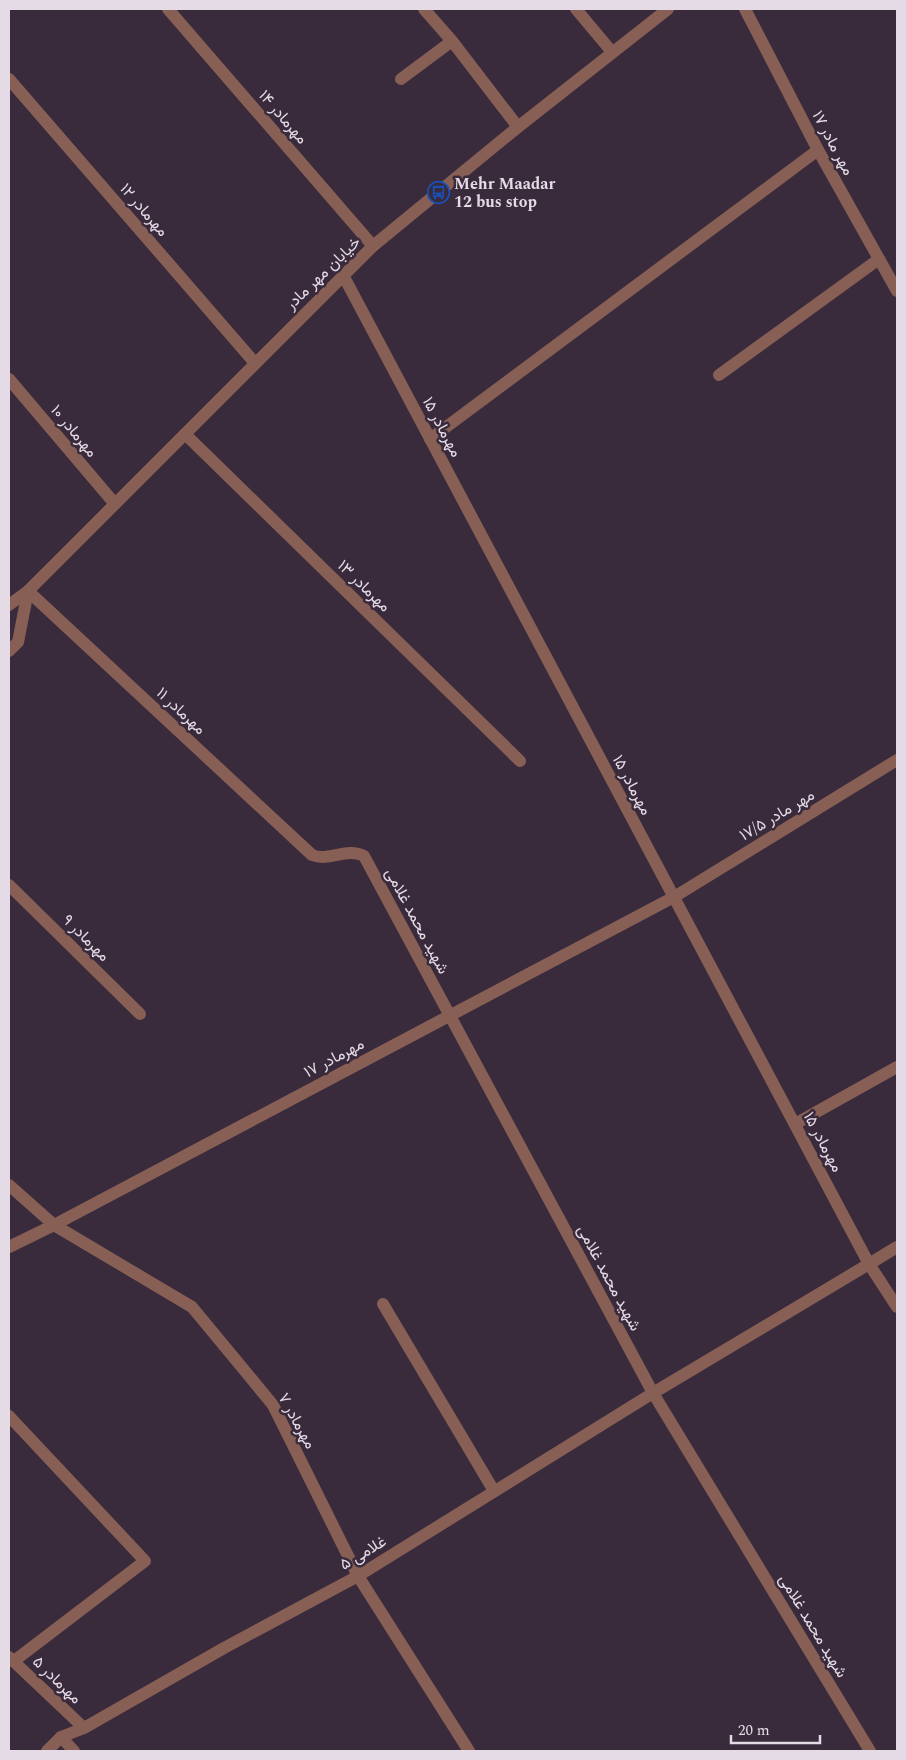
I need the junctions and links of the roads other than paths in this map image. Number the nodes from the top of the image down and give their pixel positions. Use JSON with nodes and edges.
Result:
{"nodes":[{"id":1,"x":168,"y":9,"type":"edge"},
{"id":2,"x":424,"y":9,"type":"edge"},
{"id":3,"x":576,"y":9,"type":"edge"},
{"id":4,"x":668,"y":9,"type":"edge"},
{"id":5,"x":745,"y":9,"type":"edge"},
{"id":6,"x":452,"y":41,"type":"junction"},
{"id":7,"x":612,"y":52,"type":"junction"},
{"id":8,"x":402,"y":78,"type":"dead end"},
{"id":9,"x":9,"y":79,"type":"edge"},
{"id":10,"x":518,"y":127,"type":"junction"},
{"id":11,"x":818,"y":150,"type":"junction"},
{"id":12,"x":373,"y":246,"type":"junction"},
{"id":13,"x":879,"y":259,"type":"junction"},
{"id":14,"x":343,"y":275,"type":"junction"},
{"id":15,"x":897,"y":291,"type":"edge"},
{"id":16,"x":255,"y":364,"type":"junction"},
{"id":17,"x":719,"y":375,"type":"dead end"},
{"id":18,"x":9,"y":379,"type":"edge"},
{"id":19,"x":185,"y":434,"type":"junction"},
{"id":20,"x":430,"y":439,"type":"junction"},
{"id":21,"x":115,"y":504,"type":"junction"},
{"id":22,"x":28,"y":591,"type":"junction"},
{"id":23,"x":9,"y":605,"type":"edge"},
{"id":24,"x":9,"y":651,"type":"edge"},
{"id":25,"x":897,"y":760,"type":"edge"},
{"id":26,"x":520,"y":761,"type":"dead end"},
{"id":27,"x":312,"y":855,"type":"joint"},
{"id":28,"x":9,"y":885,"type":"edge"},
{"id":29,"x":674,"y":897,"type":"junction"},
{"id":30,"x":140,"y":1014,"type":"dead end"},
{"id":31,"x":448,"y":1015,"type":"junction"},
{"id":32,"x":897,"y":1067,"type":"edge"},
{"id":33,"x":795,"y":1124,"type":"junction"},
{"id":34,"x":9,"y":1185,"type":"edge"},
{"id":35,"x":54,"y":1225,"type":"junction"},
{"id":36,"x":9,"y":1247,"type":"edge"},
{"id":37,"x":897,"y":1247,"type":"edge"},
{"id":38,"x":869,"y":1264,"type":"junction"},
{"id":39,"x":383,"y":1304,"type":"dead end"},
{"id":40,"x":897,"y":1308,"type":"edge"},
{"id":41,"x":653,"y":1394,"type":"junction"},
{"id":42,"x":9,"y":1416,"type":"edge"},
{"id":43,"x":494,"y":1492,"type":"junction"},
{"id":44,"x":358,"y":1576,"type":"junction"},
{"id":45,"x":11,"y":1659,"type":"edge"},
{"id":46,"x":84,"y":1728,"type":"junction"},
{"id":47,"x":61,"y":1737,"type":"junction"},
{"id":48,"x":47,"y":1751,"type":"edge"},
{"id":49,"x":74,"y":1751,"type":"edge"},
{"id":50,"x":469,"y":1751,"type":"edge"},
{"id":51,"x":870,"y":1751,"type":"edge"}],
"edges":[{"from":1,"to":12,"type":"street","name":"مهرمادر ۱۴"},
{"from":2,"to":6,"type":"street"},
{"from":3,"to":7,"type":"street"},
{"from":4,"to":7,"type":"street","name":"خیابان مهر مادر"},
{"from":5,"to":11,"type":"street","name":"مهر مادر ۱۷"},
{"from":6,"to":8,"type":"street"},
{"from":6,"to":10,"type":"street"},
{"from":7,"to":10,"type":"street","name":"خیابان مهر مادر"},
{"from":9,"to":16,"type":"street","name":"مهرمادر ۱۲"},
{"from":10,"to":12,"type":"street","name":"خیابان مهر مادر"},
{"from":11,"to":13,"type":"street","name":"مهر مادر ۱۷"},
{"from":11,"to":20,"type":"street"},
{"from":12,"to":14,"type":"street","name":"خیابان مهر مادر"},
{"from":13,"to":15,"type":"street","name":"مهر مادر ۱۷"},
{"from":13,"to":17,"type":"street"},
{"from":14,"to":16,"type":"street","name":"خیابان مهر مادر"},
{"from":14,"to":20,"type":"street","name":"مهرمادر ۱۵"},
{"from":16,"to":19,"type":"street","name":"خیابان مهر مادر"},
{"from":18,"to":21,"type":"street","name":"مهرمادر ۱۰"},
{"from":19,"to":21,"type":"street","name":"خیابان مهر مادر"},
{"from":19,"to":26,"type":"street","name":"مهرمادر ۱۳"},
{"from":20,"to":29,"type":"street","name":"مهرمادر ۱۵"},
{"from":21,"to":22,"type":"street","name":"خیابان مهر مادر"},
{"from":22,"to":23,"type":"street","name":"خیابان مهر مادر"},
{"from":22,"to":24,"type":"street"},
{"from":22,"to":27,"type":"street","name":"مهرمادر ۱۱"},
{"from":25,"to":29,"type":"street","name":"مهر مادر ۱۷/۵"},
{"from":27,"to":31,"type":"street","name":"شهید محمد غلامی"},
{"from":28,"to":30,"type":"street","name":"مهرمادر ۹"},
{"from":29,"to":31,"type":"street","name":"مهرمادر ۱۷"},
{"from":29,"to":33,"type":"street","name":"مهرمادر ۱۵"},
{"from":31,"to":35,"type":"street","name":"مهرمادر ۱۷"},
{"from":31,"to":41,"type":"street","name":"شهید محمد غلامی"},
{"from":32,"to":33,"type":"street"},
{"from":33,"to":38,"type":"street","name":"مهرمادر ۱۵"},
{"from":34,"to":35,"type":"street","name":"مهرمادر ۷"},
{"from":35,"to":36,"type":"street","name":"مهرمادر ۱۷"},
{"from":35,"to":44,"type":"street","name":"مهرمادر ۷"},
{"from":37,"to":38,"type":"street","name":"غلامی ۵"},
{"from":38,"to":40,"type":"street","name":"مهرمادر ۱۵"},
{"from":38,"to":41,"type":"street","name":"غلامی ۵"},
{"from":39,"to":43,"type":"street"},
{"from":41,"to":43,"type":"street","name":"غلامی ۵"},
{"from":41,"to":51,"type":"street","name":"شهید محمد غلامی"},
{"from":42,"to":45,"type":"street"},
{"from":43,"to":44,"type":"street","name":"غلامی ۵"},
{"from":44,"to":46,"type":"street","name":"غلامی ۵"},
{"from":44,"to":50,"type":"street","name":"مهرمادر ۷"},
{"from":45,"to":46,"type":"street","name":"مهرمادر ۵"},
{"from":46,"to":47,"type":"street","name":"غلامی ۵"},
{"from":47,"to":48,"type":"street"},
{"from":47,"to":49,"type":"street"}]}
